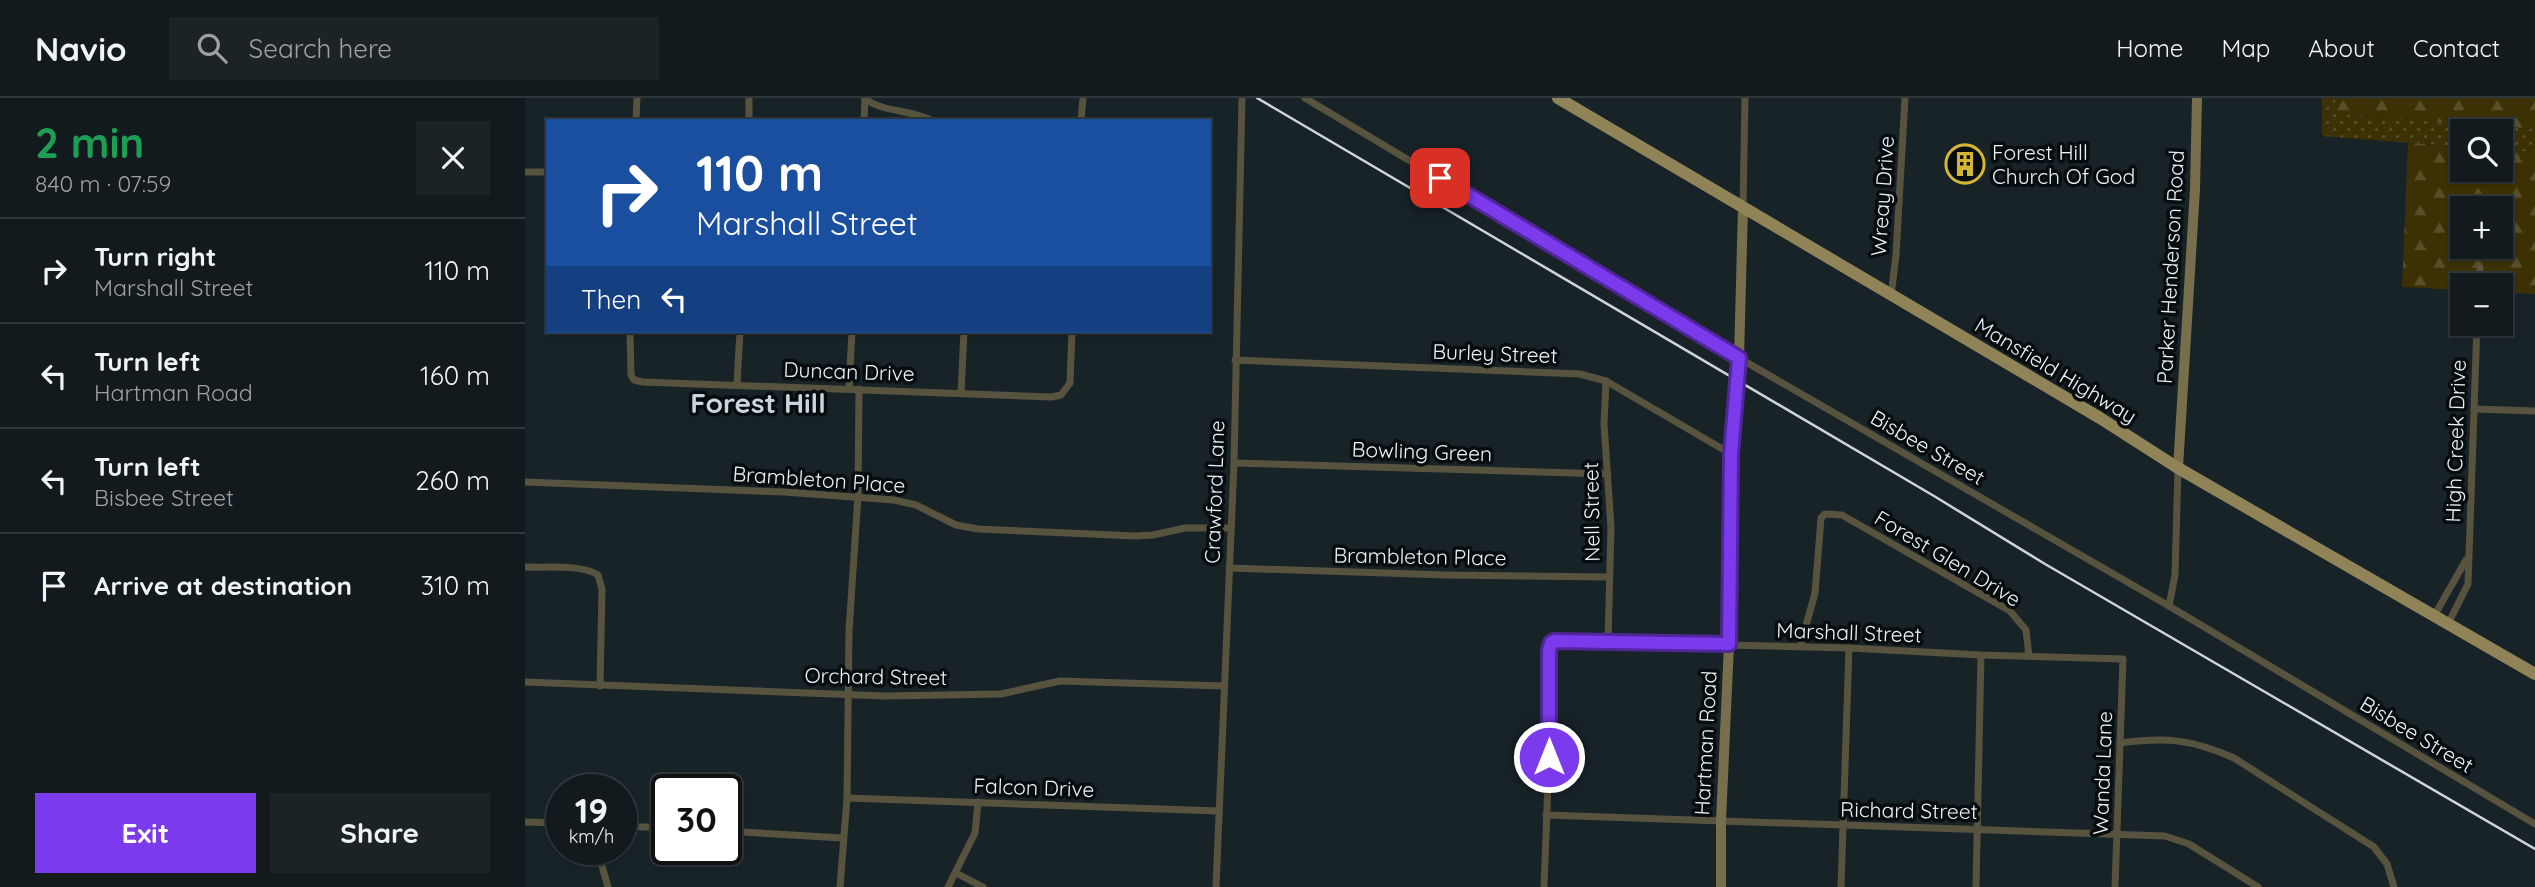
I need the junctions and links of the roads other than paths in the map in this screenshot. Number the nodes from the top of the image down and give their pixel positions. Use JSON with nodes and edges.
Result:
{"nodes":[{"id":1,"x":637,"y":98,"type":"edge"},
{"id":2,"x":749,"y":98,"type":"edge"},
{"id":3,"x":1083,"y":98,"type":"edge"},
{"id":4,"x":1242,"y":98,"type":"edge"},
{"id":5,"x":1305,"y":98,"type":"edge"},
{"id":6,"x":1558,"y":98,"type":"edge"},
{"id":7,"x":1745,"y":98,"type":"edge"},
{"id":8,"x":1905,"y":98,"type":"edge"},
{"id":9,"x":2197,"y":98,"type":"edge"},
{"id":10,"x":865,"y":99,"type":"edge"},
{"id":11,"x":636,"y":119,"type":"edge"},
{"id":12,"x":749,"y":119,"type":"edge"},
{"id":13,"x":864,"y":119,"type":"edge"},
{"id":14,"x":929,"y":119,"type":"edge"},
{"id":15,"x":1081,"y":119,"type":"edge"},
{"id":16,"x":525,"y":172,"type":"edge"},
{"id":17,"x":546,"y":172,"type":"edge"},
{"id":18,"x":1743,"y":207,"type":"junction"},
{"id":19,"x":2480,"y":268,"type":"dead end"},
{"id":20,"x":2480,"y":273,"type":"edge"},
{"id":21,"x":1891,"y":296,"type":"junction"},
{"id":22,"x":630,"y":333,"type":"edge"},
{"id":23,"x":740,"y":333,"type":"edge"},
{"id":24,"x":852,"y":333,"type":"edge"},
{"id":25,"x":964,"y":333,"type":"edge"},
{"id":26,"x":1072,"y":333,"type":"edge"},
{"id":27,"x":2477,"y":336,"type":"edge"},
{"id":28,"x":1739,"y":358,"type":"junction"},
{"id":29,"x":1235,"y":360,"type":"junction"},
{"id":30,"x":1606,"y":381,"type":"junction"},
{"id":31,"x":737,"y":384,"type":"junction"},
{"id":32,"x":849,"y":389,"type":"junction"},
{"id":33,"x":859,"y":389,"type":"junction"},
{"id":34,"x":961,"y":393,"type":"junction"},
{"id":35,"x":2474,"y":408,"type":"junction"},
{"id":36,"x":2535,"y":411,"type":"edge"},
{"id":37,"x":1731,"y":454,"type":"junction"},
{"id":38,"x":1234,"y":463,"type":"junction"},
{"id":39,"x":2179,"y":468,"type":"junction"},
{"id":40,"x":1608,"y":474,"type":"junction"},
{"id":41,"x":525,"y":482,"type":"edge"},
{"id":42,"x":858,"y":496,"type":"junction"},
{"id":43,"x":1230,"y":528,"type":"junction"},
{"id":44,"x":2467,"y":559,"type":"junction"},
{"id":45,"x":525,"y":567,"type":"edge"},
{"id":46,"x":1230,"y":568,"type":"junction"},
{"id":47,"x":1609,"y":577,"type":"junction"},
{"id":48,"x":2169,"y":606,"type":"junction"},
{"id":49,"x":2433,"y":616,"type":"junction"},
{"id":50,"x":2448,"y":625,"type":"junction"},
{"id":51,"x":1608,"y":642,"type":"junction"},
{"id":52,"x":1729,"y":644,"type":"junction"},
{"id":53,"x":1801,"y":647,"type":"junction"},
{"id":54,"x":1849,"y":648,"type":"junction"},
{"id":55,"x":1981,"y":655,"type":"junction"},
{"id":56,"x":2029,"y":656,"type":"junction"},
{"id":57,"x":2123,"y":659,"type":"joint"},
{"id":58,"x":2535,"y":674,"type":"edge"},
{"id":59,"x":525,"y":682,"type":"edge"},
{"id":60,"x":600,"y":686,"type":"junction"},
{"id":61,"x":1225,"y":686,"type":"junction"},
{"id":62,"x":848,"y":694,"type":"junction"},
{"id":63,"x":2120,"y":743,"type":"junction"},
{"id":64,"x":847,"y":798,"type":"junction"},
{"id":65,"x":978,"y":802,"type":"junction"},
{"id":66,"x":1219,"y":811,"type":"junction"},
{"id":67,"x":1546,"y":815,"type":"junction"},
{"id":68,"x":1721,"y":821,"type":"junction"},
{"id":69,"x":525,"y":822,"type":"edge"},
{"id":70,"x":546,"y":823,"type":"edge"},
{"id":71,"x":2535,"y":824,"type":"edge"},
{"id":72,"x":1842,"y":825,"type":"junction"},
{"id":73,"x":1977,"y":829,"type":"junction"},
{"id":74,"x":742,"y":832,"type":"edge"},
{"id":75,"x":2117,"y":833,"type":"junction"},
{"id":76,"x":842,"y":838,"type":"junction"},
{"id":77,"x":602,"y":865,"type":"edge"},
{"id":78,"x":956,"y":873,"type":"junction"},
{"id":79,"x":608,"y":887,"type":"edge"},
{"id":80,"x":840,"y":887,"type":"edge"},
{"id":81,"x":948,"y":887,"type":"edge"},
{"id":82,"x":983,"y":887,"type":"edge"},
{"id":83,"x":1216,"y":887,"type":"edge"},
{"id":84,"x":1544,"y":887,"type":"edge"},
{"id":85,"x":1721,"y":887,"type":"edge"},
{"id":86,"x":1841,"y":887,"type":"edge"},
{"id":87,"x":1976,"y":887,"type":"edge"},
{"id":88,"x":2115,"y":887,"type":"edge"},
{"id":89,"x":2258,"y":887,"type":"edge"},
{"id":90,"x":2394,"y":887,"type":"edge"}],
"edges":[{"from":1,"to":11,"type":"street"},
{"from":2,"to":12,"type":"street"},
{"from":3,"to":15,"type":"street"},
{"from":4,"to":29,"type":"street","name":"Crawford Lane"},
{"from":5,"to":28,"type":"street","name":"Bisbee Street"},
{"from":6,"to":18,"type":"main road","name":"Mansfield Highway"},
{"from":7,"to":18,"type":"street","name":"Hartman Road"},
{"from":8,"to":21,"type":"street","name":"Wreay Drive"},
{"from":9,"to":39,"type":"street","name":"Parker Henderson Road"},
{"from":10,"to":13,"type":"street"},
{"from":10,"to":14,"type":"street"},
{"from":16,"to":17,"type":"street"},
{"from":18,"to":21,"type":"main road","name":"Mansfield Highway"},
{"from":18,"to":28,"type":"street","name":"Hartman Road"},
{"from":19,"to":20,"type":"street"},
{"from":21,"to":39,"type":"main road","name":"Mansfield Highway"},
{"from":22,"to":31,"type":"street","name":"Duncan Drive"},
{"from":23,"to":31,"type":"street"},
{"from":24,"to":32,"type":"street"},
{"from":25,"to":34,"type":"street"},
{"from":26,"to":34,"type":"street","name":"Duncan Drive"},
{"from":27,"to":35,"type":"street","name":"High Creek Drive"},
{"from":28,"to":37,"type":"street","name":"Hartman Road"},
{"from":28,"to":48,"type":"street","name":"Bisbee Street"},
{"from":29,"to":30,"type":"street","name":"Burley Street"},
{"from":29,"to":38,"type":"street","name":"Crawford Lane"},
{"from":30,"to":37,"type":"street","name":"Burley Street"},
{"from":30,"to":40,"type":"street","name":"Nell Street"},
{"from":31,"to":32,"type":"street","name":"Duncan Drive"},
{"from":32,"to":33,"type":"street","name":"Duncan Drive"},
{"from":33,"to":34,"type":"street","name":"Duncan Drive"},
{"from":33,"to":42,"type":"street"},
{"from":35,"to":36,"type":"street"},
{"from":35,"to":44,"type":"street","name":"High Creek Drive"},
{"from":37,"to":52,"type":"street","name":"Hartman Road"},
{"from":38,"to":40,"type":"street","name":"Bowling Green"},
{"from":38,"to":43,"type":"street","name":"Crawford Lane"},
{"from":39,"to":48,"type":"street","name":"Parker Henderson Road"},
{"from":39,"to":49,"type":"main road","name":"Mansfield Highway"},
{"from":40,"to":47,"type":"street","name":"Nell Street"},
{"from":41,"to":42,"type":"street","name":"Brambleton Place"},
{"from":42,"to":43,"type":"street","name":"Brambleton Place"},
{"from":42,"to":62,"type":"street"},
{"from":43,"to":46,"type":"street","name":"Crawford Lane"},
{"from":44,"to":49,"type":"street","name":"High Creek Drive"},
{"from":44,"to":50,"type":"street","name":"High Creek Drive"},
{"from":45,"to":60,"type":"street"},
{"from":46,"to":47,"type":"street","name":"Brambleton Place"},
{"from":46,"to":61,"type":"street","name":"Crawford Lane"},
{"from":47,"to":51,"type":"street","name":"Nell Street"},
{"from":48,"to":71,"type":"street","name":"Bisbee Street"},
{"from":49,"to":50,"type":"main road","name":"Mansfield Highway"},
{"from":50,"to":58,"type":"main road","name":"Mansfield Highway"},
{"from":51,"to":52,"type":"street","name":"Marshall Street"},
{"from":51,"to":67,"type":"street","name":"Marshall Street"},
{"from":52,"to":53,"type":"street","name":"Marshall Street"},
{"from":52,"to":68,"type":"street","name":"Hartman Road"},
{"from":53,"to":54,"type":"street","name":"Marshall Street"},
{"from":53,"to":56,"type":"street","name":"Forest Glen Drive"},
{"from":54,"to":55,"type":"street","name":"Marshall Street"},
{"from":54,"to":72,"type":"street"},
{"from":55,"to":56,"type":"street","name":"Marshall Street"},
{"from":55,"to":73,"type":"street"},
{"from":56,"to":57,"type":"street","name":"Marshall Street"},
{"from":57,"to":63,"type":"street","name":"Wanda Lane"},
{"from":59,"to":60,"type":"street","name":"Orchard Street"},
{"from":60,"to":62,"type":"street","name":"Orchard Street"},
{"from":61,"to":62,"type":"street","name":"Orchard Street"},
{"from":61,"to":66,"type":"street","name":"Crawford Lane"},
{"from":62,"to":64,"type":"street"},
{"from":63,"to":75,"type":"street","name":"Wanda Lane"},
{"from":63,"to":90,"type":"street"},
{"from":64,"to":65,"type":"street","name":"Falcon Drive"},
{"from":64,"to":76,"type":"street"},
{"from":65,"to":66,"type":"street","name":"Falcon Drive"},
{"from":65,"to":78,"type":"street"},
{"from":66,"to":83,"type":"street","name":"Crawford Lane"},
{"from":67,"to":68,"type":"street","name":"Richard Street"},
{"from":67,"to":84,"type":"street"},
{"from":68,"to":72,"type":"street","name":"Richard Street"},
{"from":68,"to":85,"type":"street","name":"Hartman Road"},
{"from":69,"to":70,"type":"street"},
{"from":72,"to":73,"type":"street","name":"Richard Street"},
{"from":72,"to":86,"type":"street"},
{"from":73,"to":75,"type":"street","name":"Richard Street"},
{"from":73,"to":87,"type":"street"},
{"from":74,"to":76,"type":"street"},
{"from":75,"to":88,"type":"street","name":"Wanda Lane"},
{"from":75,"to":89,"type":"street","name":"Richard Street"},
{"from":76,"to":80,"type":"street"},
{"from":77,"to":79,"type":"street"},
{"from":78,"to":81,"type":"street"},
{"from":78,"to":82,"type":"street"}]}
